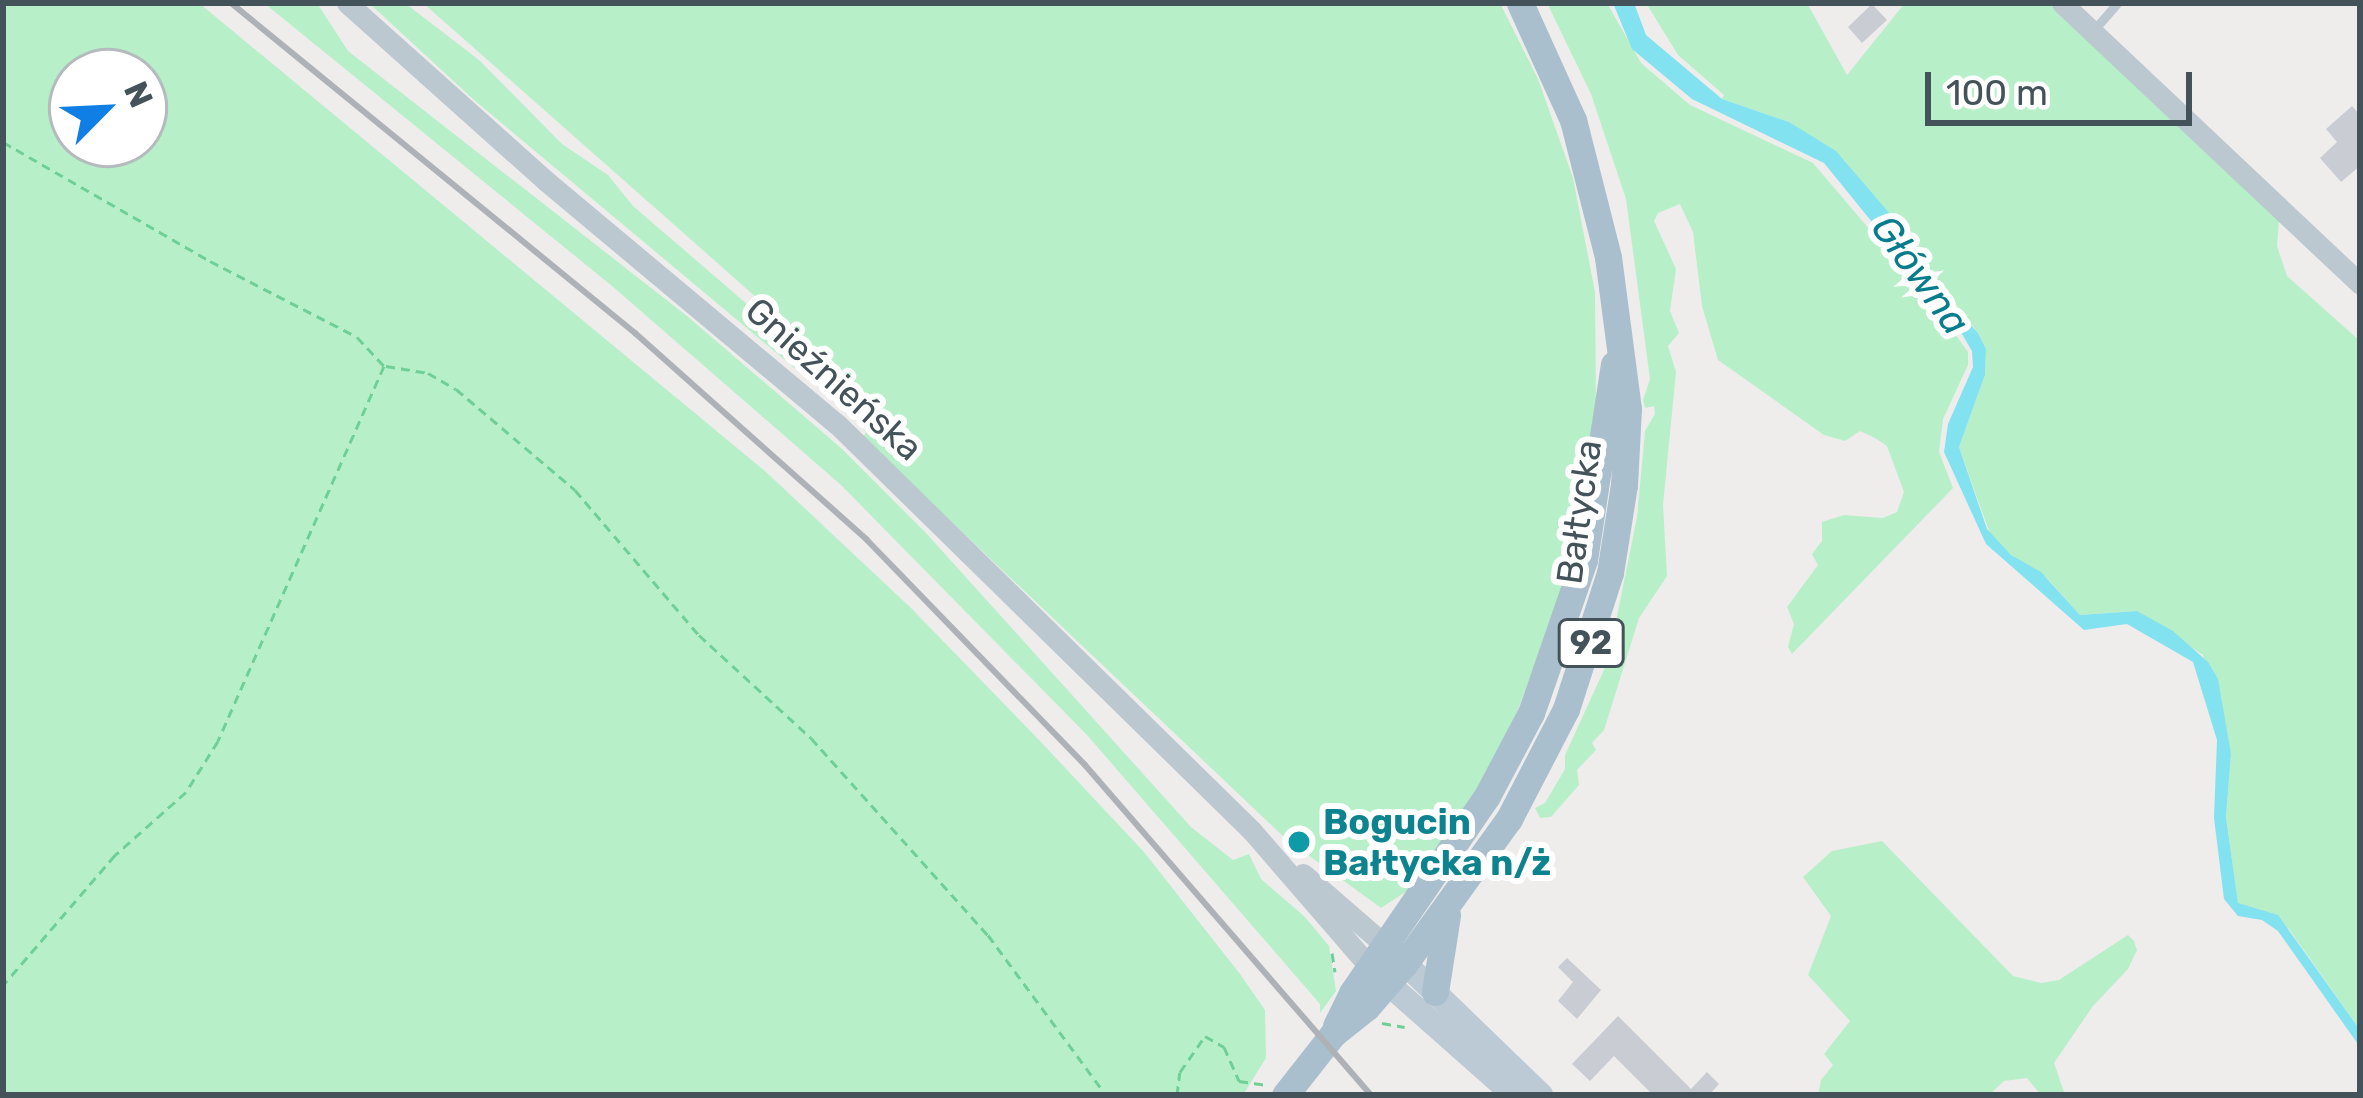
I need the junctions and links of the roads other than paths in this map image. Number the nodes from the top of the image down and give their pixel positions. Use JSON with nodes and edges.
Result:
{"nodes":[{"id":1,"x":347,"y":3,"type":"edge"},
{"id":2,"x":1520,"y":3,"type":"edge"},
{"id":3,"x":2062,"y":3,"type":"edge"},
{"id":4,"x":2117,"y":3,"type":"edge"},
{"id":5,"x":2092,"y":31,"type":"junction"},
{"id":6,"x":2360,"y":284,"type":"edge"},
{"id":7,"x":1617,"y":348,"type":"junction"},
{"id":8,"x":1450,"y":906,"type":"junction"},
{"id":9,"x":1387,"y":964,"type":"junction"},
{"id":10,"x":1436,"y":992,"type":"junction"},
{"id":11,"x":1281,"y":1090,"type":"edge"},
{"id":12,"x":1514,"y":1095,"type":"edge"},
{"id":13,"x":1541,"y":1095,"type":"edge"}],
"edges":[{"from":1,"to":9,"type":"street","name":"Gnieźnieńska"},
{"from":2,"to":7,"type":"main road","name":"Bałtycka","number":"92"},
{"from":3,"to":5,"type":"street"},
{"from":4,"to":5,"type":"lane"},
{"from":5,"to":6,"type":"street"},
{"from":7,"to":8,"type":"main road","name":"Bałtycka","number":"92"},
{"from":7,"to":9,"type":"main road","name":"Bałtycka","number":"92"},
{"from":8,"to":9,"type":"main road","name":"Bałtycka","number":"92"},
{"from":8,"to":10,"type":"main road"},
{"from":9,"to":10,"type":"main road","name":"Gnieźnieńska"},
{"from":9,"to":11,"type":"main road","name":"Bałtycka","number":"92"},
{"from":9,"to":12,"type":"main road","name":"Gnieźnieńska"},
{"from":10,"to":13,"type":"main road","name":"Gnieźnieńska"}]}
